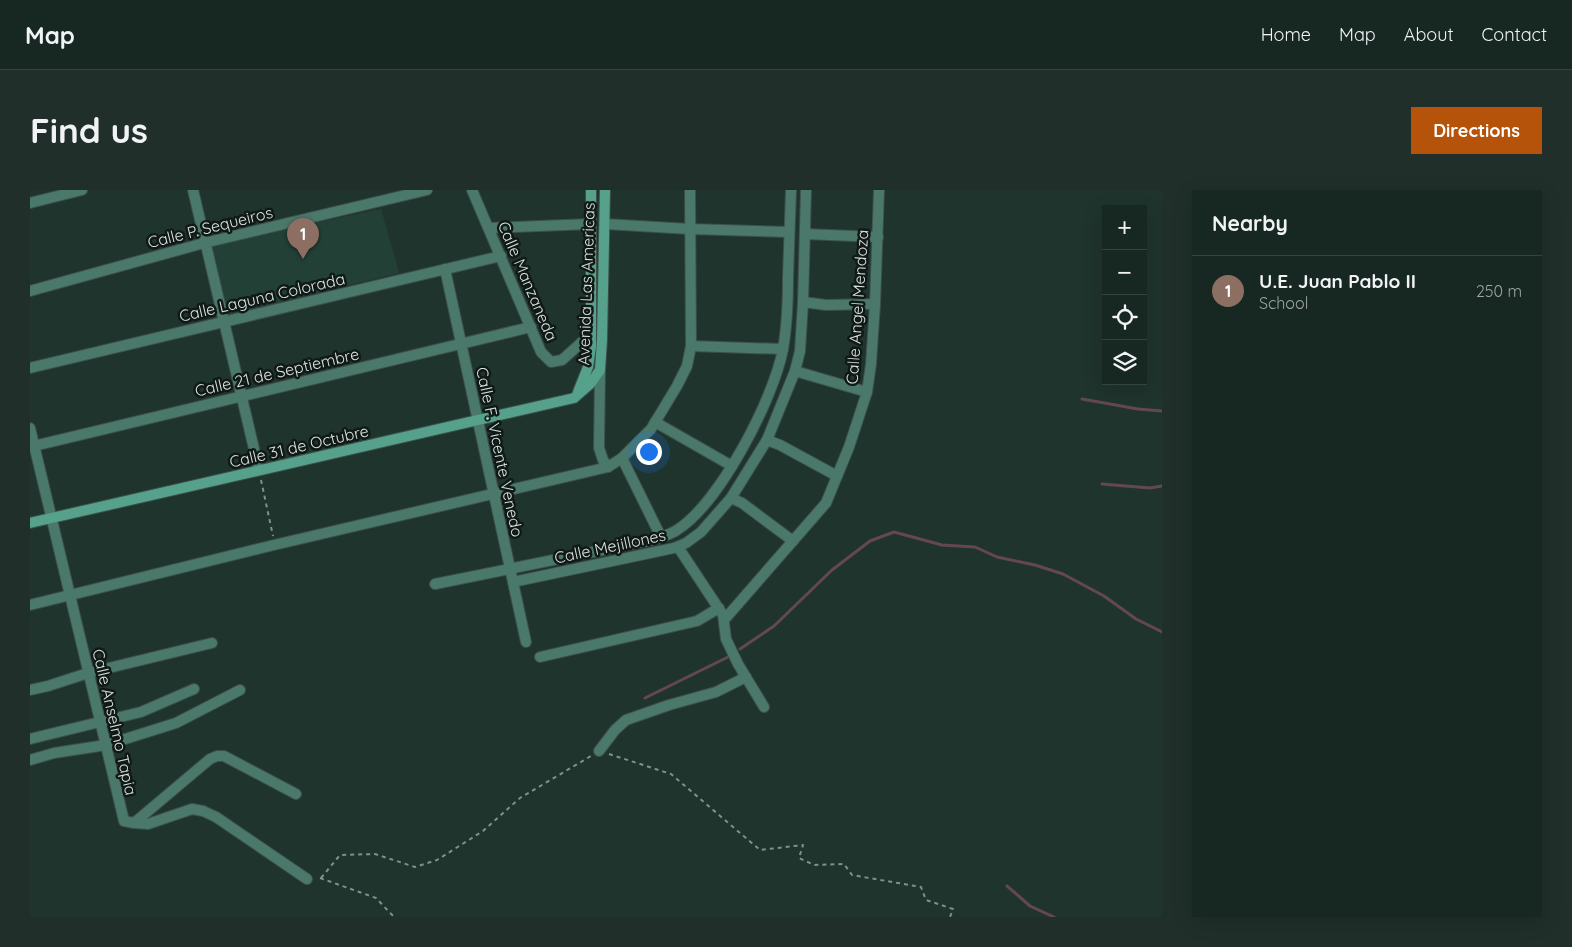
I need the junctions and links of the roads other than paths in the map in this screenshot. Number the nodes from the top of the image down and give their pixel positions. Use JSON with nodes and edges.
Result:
{"nodes":[{"id":1,"x":82,"y":190,"type":"edge"},
{"id":2,"x":193,"y":190,"type":"edge"},
{"id":3,"x":427,"y":190,"type":"edge"},
{"id":4,"x":472,"y":190,"type":"edge"},
{"id":5,"x":591,"y":190,"type":"edge"},
{"id":6,"x":605,"y":190,"type":"edge"},
{"id":7,"x":690,"y":190,"type":"edge"},
{"id":8,"x":791,"y":190,"type":"edge"},
{"id":9,"x":806,"y":190,"type":"edge"},
{"id":10,"x":879,"y":190,"type":"edge"},
{"id":11,"x":30,"y":203,"type":"edge"},
{"id":12,"x":591,"y":224,"type":"junction"},
{"id":13,"x":605,"y":224,"type":"junction"},
{"id":14,"x":489,"y":228,"type":"junction"},
{"id":15,"x":690,"y":229,"type":"junction"},
{"id":16,"x":789,"y":232,"type":"junction"},
{"id":17,"x":805,"y":234,"type":"junction"},
{"id":18,"x":878,"y":237,"type":"junction"},
{"id":19,"x":204,"y":243,"type":"junction"},
{"id":20,"x":501,"y":256,"type":"junction"},
{"id":21,"x":445,"y":269,"type":"junction"},
{"id":22,"x":30,"y":291,"type":"edge"},
{"id":23,"x":804,"y":302,"type":"junction"},
{"id":24,"x":875,"y":304,"type":"junction"},
{"id":25,"x":223,"y":322,"type":"junction"},
{"id":26,"x":531,"y":327,"type":"junction"},
{"id":27,"x":591,"y":334,"type":"junction"},
{"id":28,"x":461,"y":344,"type":"junction"},
{"id":29,"x":691,"y":346,"type":"junction"},
{"id":30,"x":783,"y":349,"type":"junction"},
{"id":31,"x":30,"y":368,"type":"edge"},
{"id":32,"x":600,"y":370,"type":"junction"},
{"id":33,"x":795,"y":371,"type":"junction"},
{"id":34,"x":867,"y":392,"type":"junction"},
{"id":35,"x":241,"y":396,"type":"junction"},
{"id":36,"x":574,"y":398,"type":"junction"},
{"id":37,"x":478,"y":420,"type":"junction"},
{"id":38,"x":655,"y":422,"type":"junction"},
{"id":39,"x":30,"y":428,"type":"edge"},
{"id":40,"x":767,"y":440,"type":"junction"},
{"id":41,"x":32,"y":446,"type":"edge"},
{"id":42,"x":622,"y":458,"type":"junction"},
{"id":43,"x":732,"y":466,"type":"junction"},
{"id":44,"x":608,"y":467,"type":"junction"},
{"id":45,"x":259,"y":470,"type":"junction"},
{"id":46,"x":837,"y":476,"type":"junction"},
{"id":47,"x":494,"y":494,"type":"junction"},
{"id":48,"x":731,"y":498,"type":"junction"},
{"id":49,"x":51,"y":518,"type":"junction"},
{"id":50,"x":30,"y":523,"type":"edge"},
{"id":51,"x":661,"y":536,"type":"junction"},
{"id":52,"x":793,"y":541,"type":"junction"},
{"id":53,"x":678,"y":546,"type":"junction"},
{"id":54,"x":510,"y":569,"type":"junction"},
{"id":55,"x":513,"y":582,"type":"junction"},
{"id":56,"x":435,"y":584,"type":"dead end"},
{"id":57,"x":70,"y":596,"type":"junction"},
{"id":58,"x":30,"y":605,"type":"edge"},
{"id":59,"x":719,"y":608,"type":"junction"},
{"id":60,"x":724,"y":620,"type":"junction"},
{"id":61,"x":526,"y":642,"type":"dead end"},
{"id":62,"x":212,"y":643,"type":"dead end"},
{"id":63,"x":540,"y":657,"type":"dead end"},
{"id":64,"x":88,"y":673,"type":"junction"},
{"id":65,"x":746,"y":677,"type":"junction"},
{"id":66,"x":194,"y":688,"type":"dead end"},
{"id":67,"x":30,"y":690,"type":"edge"},
{"id":68,"x":240,"y":690,"type":"dead end"},
{"id":69,"x":764,"y":707,"type":"dead end"},
{"id":70,"x":100,"y":723,"type":"junction"},
{"id":71,"x":30,"y":739,"type":"edge"},
{"id":72,"x":106,"y":745,"type":"junction"},
{"id":73,"x":599,"y":751,"type":"road end"},
{"id":74,"x":30,"y":760,"type":"edge"},
{"id":75,"x":296,"y":794,"type":"dead end"},
{"id":76,"x":134,"y":824,"type":"junction"},
{"id":77,"x":307,"y":879,"type":"road end"}],
"edges":[{"from":1,"to":11,"type":"street"},
{"from":2,"to":19,"type":"street"},
{"from":3,"to":19,"type":"street","name":"Calle P. Sequeiros"},
{"from":4,"to":14,"type":"street","name":"Calle Manzaneda"},
{"from":5,"to":12,"type":"main road","name":"Avenida Las Americas"},
{"from":6,"to":13,"type":"main road","name":"Avenida Las Americas"},
{"from":7,"to":15,"type":"street"},
{"from":8,"to":16,"type":"street","name":"Calle Mejillones"},
{"from":9,"to":17,"type":"street","name":"Calle Mejillones"},
{"from":10,"to":18,"type":"street","name":"Calle Angel Mendoza"},
{"from":12,"to":14,"type":"street"},
{"from":12,"to":27,"type":"main road","name":"Avenida Las Americas"},
{"from":13,"to":15,"type":"street"},
{"from":13,"to":32,"type":"main road","name":"Avenida Las Americas"},
{"from":14,"to":20,"type":"street","name":"Calle Manzaneda"},
{"from":15,"to":16,"type":"street"},
{"from":15,"to":29,"type":"street"},
{"from":16,"to":30,"type":"street","name":"Calle Mejillones"},
{"from":17,"to":18,"type":"street"},
{"from":17,"to":23,"type":"street","name":"Calle Mejillones"},
{"from":18,"to":24,"type":"street","name":"Calle Angel Mendoza"},
{"from":19,"to":22,"type":"street","name":"Calle P. Sequeiros"},
{"from":19,"to":25,"type":"street"},
{"from":20,"to":21,"type":"street","name":"Calle Laguna Colorada"},
{"from":20,"to":26,"type":"street","name":"Calle Manzaneda"},
{"from":21,"to":25,"type":"street","name":"Calle Laguna Colorada"},
{"from":21,"to":28,"type":"street","name":"Calle F. Vicente Venedo"},
{"from":23,"to":24,"type":"street"},
{"from":23,"to":33,"type":"street","name":"Calle Mejillones"},
{"from":24,"to":34,"type":"street","name":"Calle Angel Mendoza"},
{"from":25,"to":31,"type":"street","name":"Calle Laguna Colorada"},
{"from":25,"to":35,"type":"street"},
{"from":26,"to":27,"type":"street","name":"Calle Manzaneda"},
{"from":26,"to":28,"type":"street","name":"Calle 21 de Septiembre"},
{"from":27,"to":36,"type":"main road","name":"Avenida Las Americas"},
{"from":28,"to":35,"type":"street","name":"Calle 21 de Septiembre"},
{"from":28,"to":37,"type":"street","name":"Calle F. Vicente Venedo"},
{"from":29,"to":30,"type":"street"},
{"from":29,"to":38,"type":"street"},
{"from":30,"to":43,"type":"street","name":"Calle Mejillones"},
{"from":32,"to":36,"type":"main road","name":"Avenida Las Americas"},
{"from":32,"to":44,"type":"street"},
{"from":33,"to":34,"type":"street"},
{"from":33,"to":40,"type":"street","name":"Calle Mejillones"},
{"from":34,"to":46,"type":"street","name":"Calle Angel Mendoza"},
{"from":35,"to":41,"type":"street","name":"Calle 21 de Septiembre"},
{"from":35,"to":45,"type":"street"},
{"from":36,"to":37,"type":"main road","name":"Calle 31 de Octubre"},
{"from":37,"to":45,"type":"main road","name":"Calle 31 de Octubre"},
{"from":37,"to":47,"type":"street","name":"Calle F. Vicente Venedo"},
{"from":38,"to":42,"type":"street"},
{"from":38,"to":43,"type":"street"},
{"from":39,"to":41,"type":"street","name":"Calle Anselmo Tapia"},
{"from":40,"to":46,"type":"street"},
{"from":40,"to":48,"type":"street","name":"Calle Mejillones"},
{"from":41,"to":49,"type":"street","name":"Calle Anselmo Tapia"},
{"from":42,"to":44,"type":"street"},
{"from":42,"to":51,"type":"street"},
{"from":43,"to":51,"type":"street","name":"Calle Mejillones"},
{"from":44,"to":47,"type":"street"},
{"from":45,"to":49,"type":"main road","name":"Calle 31 de Octubre"},
{"from":46,"to":52,"type":"street","name":"Calle Angel Mendoza"},
{"from":47,"to":54,"type":"street","name":"Calle F. Vicente Venedo"},
{"from":47,"to":57,"type":"street"},
{"from":48,"to":52,"type":"street"},
{"from":48,"to":53,"type":"street","name":"Calle Mejillones"},
{"from":49,"to":50,"type":"main road","name":"Calle 31 de Octubre"},
{"from":49,"to":57,"type":"street","name":"Calle Anselmo Tapia"},
{"from":51,"to":54,"type":"street","name":"Calle Mejillones"},
{"from":52,"to":60,"type":"street","name":"Calle Angel Mendoza"},
{"from":53,"to":55,"type":"street","name":"Calle Mejillones"},
{"from":53,"to":59,"type":"street"},
{"from":54,"to":55,"type":"street","name":"Calle F. Vicente Venedo"},
{"from":54,"to":56,"type":"street","name":"Calle Mejillones"},
{"from":55,"to":61,"type":"street","name":"Calle F. Vicente Venedo"},
{"from":57,"to":58,"type":"street"},
{"from":57,"to":64,"type":"street","name":"Calle Anselmo Tapia"},
{"from":59,"to":60,"type":"street"},
{"from":59,"to":63,"type":"street"},
{"from":60,"to":65,"type":"street"},
{"from":62,"to":64,"type":"street"},
{"from":64,"to":67,"type":"street"},
{"from":64,"to":70,"type":"street","name":"Calle Anselmo Tapia"},
{"from":65,"to":69,"type":"street"},
{"from":65,"to":73,"type":"street"},
{"from":66,"to":70,"type":"street"},
{"from":68,"to":72,"type":"street"},
{"from":70,"to":71,"type":"street"},
{"from":70,"to":72,"type":"street","name":"Calle Anselmo Tapia"},
{"from":72,"to":74,"type":"street"},
{"from":72,"to":76,"type":"street","name":"Calle Anselmo Tapia"},
{"from":75,"to":76,"type":"street"},
{"from":76,"to":77,"type":"street"}]}
